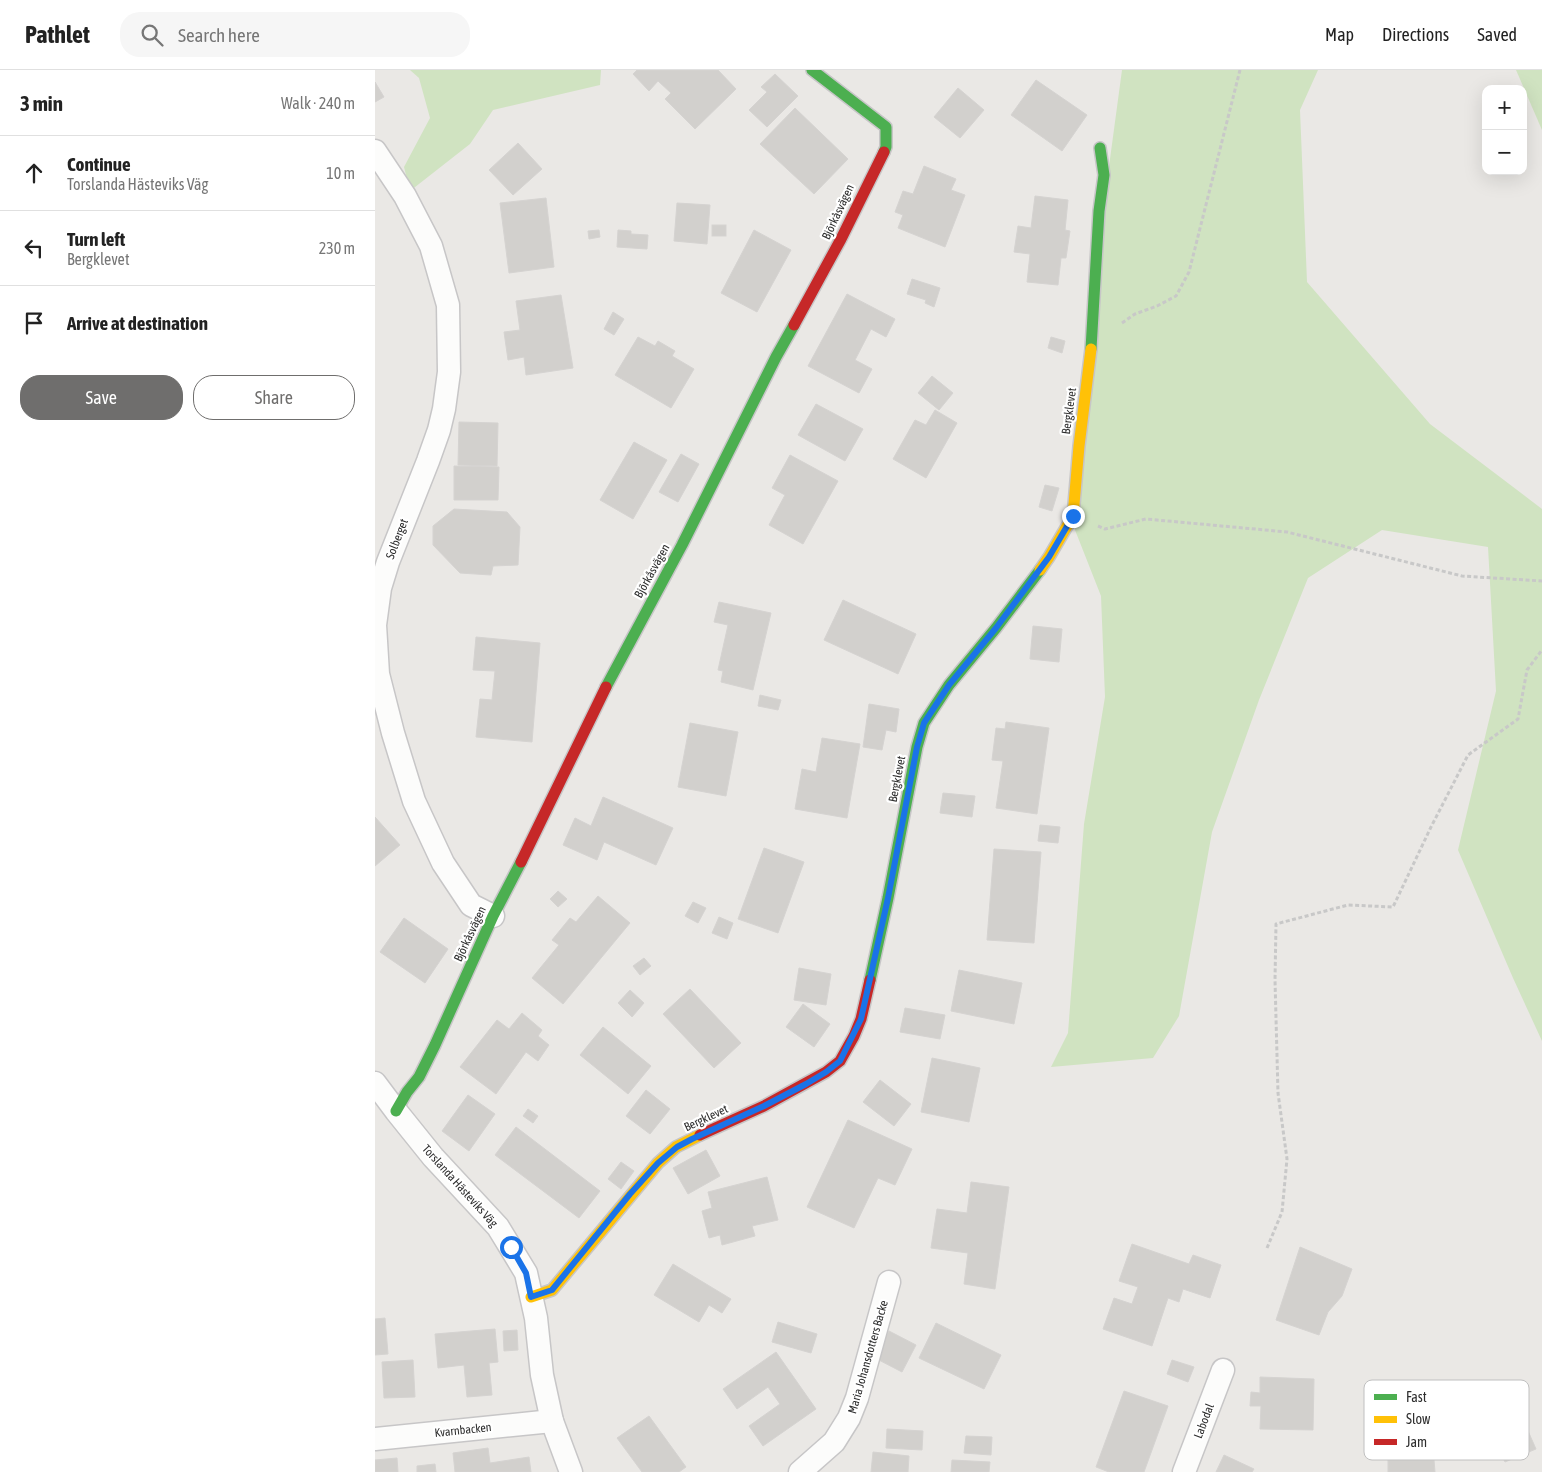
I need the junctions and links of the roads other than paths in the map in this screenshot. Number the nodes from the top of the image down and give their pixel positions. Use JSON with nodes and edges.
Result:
{"nodes":[{"id":1,"x":812,"y":70,"type":"edge"},
{"id":2,"x":1100,"y":148,"type":"dead end"},
{"id":3,"x":375,"y":151,"type":"edge"},
{"id":4,"x":493,"y":916,"type":"junction"},
{"id":5,"x":375,"y":1083,"type":"edge"},
{"id":6,"x":396,"y":1112,"type":"junction"},
{"id":7,"x":889,"y":1282,"type":"dead end"},
{"id":8,"x":531,"y":1297,"type":"junction"},
{"id":9,"x":1223,"y":1370,"type":"dead end"},
{"id":10,"x":552,"y":1421,"type":"junction"},
{"id":11,"x":375,"y":1439,"type":"edge"},
{"id":12,"x":571,"y":1472,"type":"edge"},
{"id":13,"x":800,"y":1472,"type":"edge"},
{"id":14,"x":1184,"y":1472,"type":"edge"}],
"edges":[{"from":1,"to":4,"type":"street","name":"Björkåsvägen"},
{"from":2,"to":8,"type":"street","name":"Bergklevet"},
{"from":3,"to":4,"type":"street","name":"Solberget"},
{"from":4,"to":6,"type":"street","name":"Björkåsvägen"},
{"from":5,"to":6,"type":"street","name":"Torslanda Hästeviks Väg"},
{"from":6,"to":8,"type":"street","name":"Torslanda Hästeviks Väg"},
{"from":7,"to":13,"type":"street","name":"Maria Johansdotters Backe"},
{"from":8,"to":10,"type":"street","name":"Torslanda Hästeviks Väg"},
{"from":9,"to":14,"type":"street","name":"Labodal"},
{"from":10,"to":11,"type":"street","name":"Kvarnbacken"},
{"from":10,"to":12,"type":"street","name":"Torslanda Hästeviks Väg"}]}
